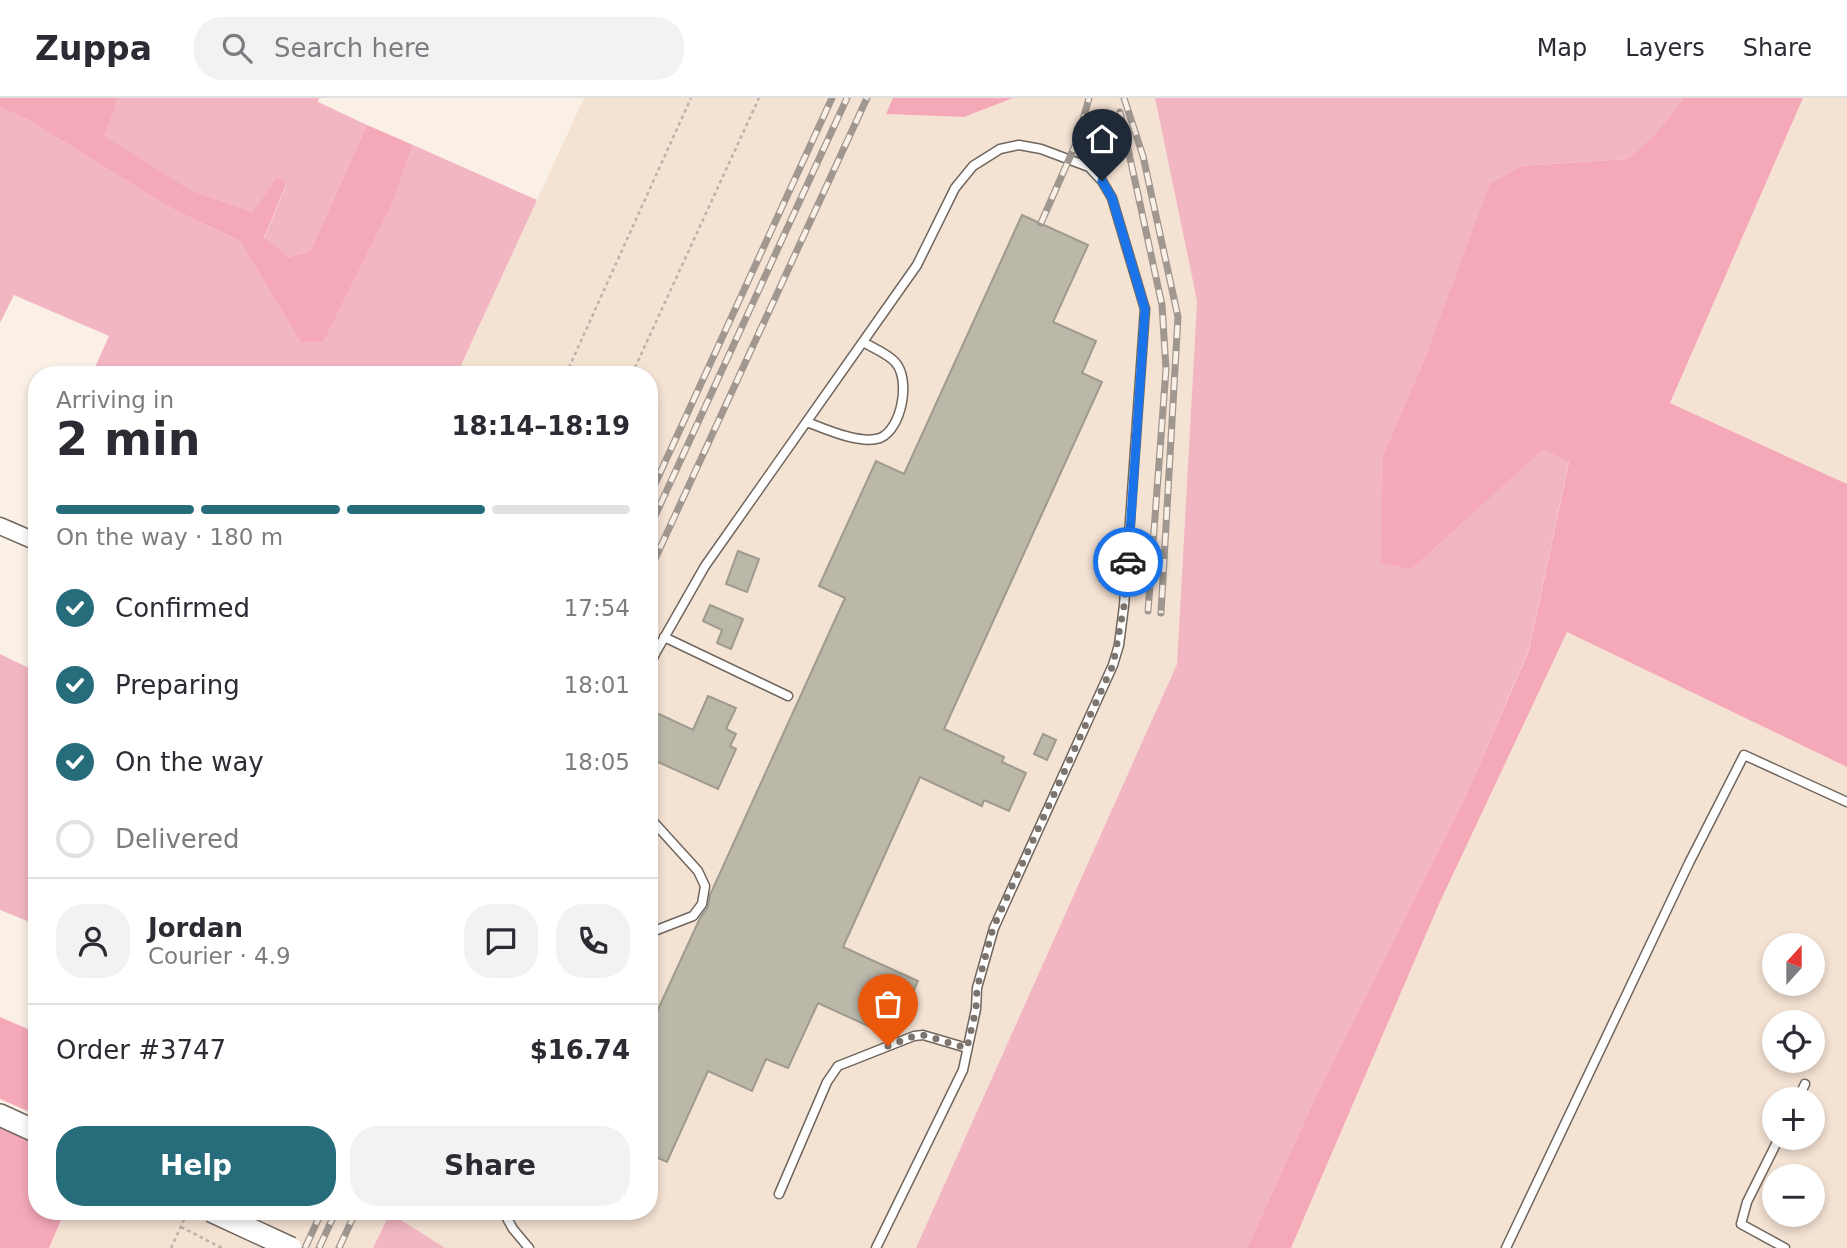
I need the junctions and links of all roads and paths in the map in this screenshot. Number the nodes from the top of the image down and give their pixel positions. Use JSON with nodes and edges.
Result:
{"nodes":[{"id":1,"x":691,"y":98,"type":"edge"},
{"id":2,"x":759,"y":98,"type":"edge"},
{"id":3,"x":863,"y":342,"type":"junction"},
{"id":4,"x":570,"y":366,"type":"edge"},
{"id":5,"x":636,"y":366,"type":"edge"},
{"id":6,"x":807,"y":422,"type":"junction"},
{"id":7,"x":0,"y":526,"type":"edge"},
{"id":8,"x":28,"y":538,"type":"edge"},
{"id":9,"x":664,"y":637,"type":"junction"},
{"id":10,"x":658,"y":649,"type":"edge"},
{"id":11,"x":788,"y":696,"type":"dead end"},
{"id":12,"x":1847,"y":802,"type":"edge"},
{"id":13,"x":658,"y":827,"type":"edge"},
{"id":14,"x":658,"y":930,"type":"edge"},
{"id":15,"x":967,"y":1048,"type":"junction"},
{"id":16,"x":1805,"y":1084,"type":"dead end"},
{"id":17,"x":1804,"y":1087,"type":"edge"},
{"id":18,"x":0,"y":1115,"type":"edge"},
{"id":19,"x":28,"y":1128,"type":"edge"},
{"id":20,"x":1773,"y":1150,"type":"edge"},
{"id":21,"x":779,"y":1194,"type":"dead end"},
{"id":22,"x":184,"y":1220,"type":"edge"},
{"id":23,"x":231,"y":1220,"type":"edge"},
{"id":24,"x":508,"y":1220,"type":"edge"},
{"id":25,"x":181,"y":1227,"type":"junction"},
{"id":26,"x":171,"y":1248,"type":"edge"},
{"id":27,"x":222,"y":1248,"type":"edge"},
{"id":28,"x":292,"y":1248,"type":"edge"},
{"id":29,"x":528,"y":1248,"type":"edge"},
{"id":30,"x":876,"y":1248,"type":"edge"},
{"id":31,"x":1506,"y":1248,"type":"edge"},
{"id":32,"x":1785,"y":1248,"type":"edge"}],
"edges":[{"from":1,"to":4,"type":"path"},
{"from":2,"to":5,"type":"path"},
{"from":3,"to":6,"type":"lane"},
{"from":3,"to":6,"type":"lane"},
{"from":3,"to":15,"type":"lane"},
{"from":6,"to":9,"type":"lane"},
{"from":7,"to":8,"type":"street"},
{"from":9,"to":10,"type":"lane"},
{"from":9,"to":11,"type":"lane"},
{"from":12,"to":31,"type":"lane"},
{"from":13,"to":14,"type":"lane"},
{"from":15,"to":21,"type":"lane"},
{"from":15,"to":30,"type":"lane"},
{"from":16,"to":17,"type":"lane"},
{"from":18,"to":19,"type":"street"},
{"from":20,"to":32,"type":"lane"},
{"from":22,"to":25,"type":"path"},
{"from":23,"to":28,"type":"street","bridge":true},
{"from":24,"to":29,"type":"lane"},
{"from":25,"to":26,"type":"path"},
{"from":25,"to":27,"type":"path"}]}
